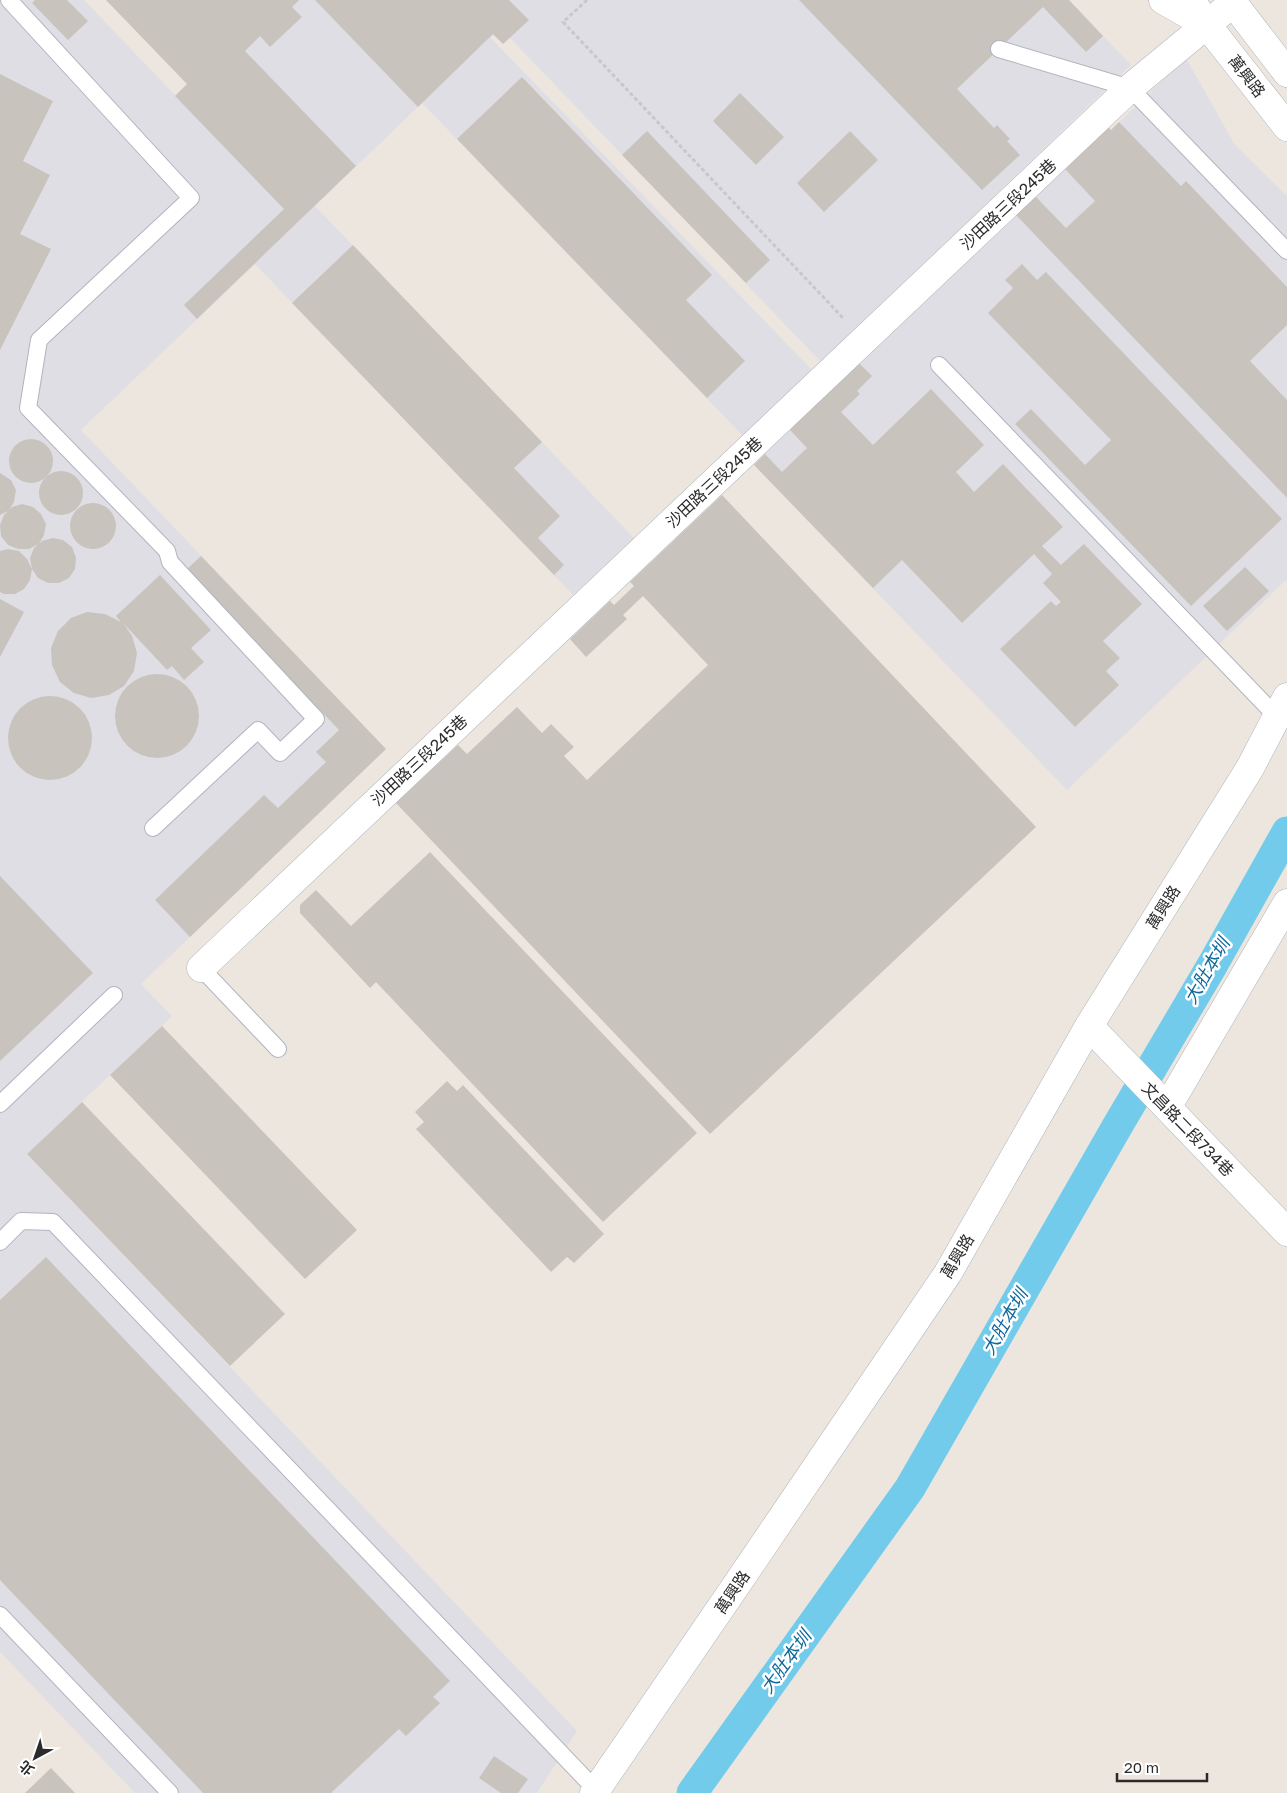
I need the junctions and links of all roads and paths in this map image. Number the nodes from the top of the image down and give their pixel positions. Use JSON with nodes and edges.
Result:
{"nodes":[{"id":1,"x":9,"y":0,"type":"edge"},
{"id":2,"x":586,"y":0,"type":"edge"},
{"id":3,"x":1164,"y":0,"type":"edge"},
{"id":4,"x":1191,"y":0,"type":"edge"},
{"id":5,"x":1232,"y":1,"type":"edge"},
{"id":6,"x":1207,"y":25,"type":"junction"},
{"id":7,"x":999,"y":49,"type":"dead end"},
{"id":8,"x":1287,"y":72,"type":"edge"},
{"id":9,"x":1130,"y":88,"type":"junction"},
{"id":10,"x":1287,"y":127,"type":"edge"},
{"id":11,"x":1287,"y":251,"type":"edge"},
{"id":12,"x":864,"y":340,"type":"junction"},
{"id":13,"x":938,"y":365,"type":"dead end"},
{"id":14,"x":1282,"y":707,"type":"edge"},
{"id":15,"x":152,"y":828,"type":"dead end"},
{"id":16,"x":1287,"y":903,"type":"edge"},
{"id":17,"x":200,"y":968,"type":"joint"},
{"id":18,"x":114,"y":995,"type":"dead end"},
{"id":19,"x":1089,"y":1026,"type":"junction"},
{"id":20,"x":278,"y":1049,"type":"dead end"},
{"id":21,"x":0,"y":1104,"type":"edge"},
{"id":22,"x":1168,"y":1106,"type":"junction"},
{"id":23,"x":1286,"y":1230,"type":"edge"},
{"id":24,"x":0,"y":1242,"type":"edge"},
{"id":25,"x":0,"y":1615,"type":"edge"},
{"id":26,"x":595,"y":1791,"type":"edge"},
{"id":27,"x":170,"y":1793,"type":"edge"}],
"edges":[{"from":1,"to":15,"type":"lane"},
{"from":2,"to":12,"type":"path"},
{"from":3,"to":6,"type":"street","name":"萬興路"},
{"from":4,"to":6,"type":"street","name":"萬興路"},
{"from":5,"to":6,"type":"street","name":"沙田路三段245巷"},
{"from":5,"to":8,"type":"street","name":"萬興路"},
{"from":6,"to":9,"type":"street","name":"沙田路三段245巷"},
{"from":6,"to":10,"type":"street","name":"萬興路"},
{"from":7,"to":9,"type":"lane"},
{"from":9,"to":11,"type":"lane"},
{"from":9,"to":12,"type":"street","name":"沙田路三段245巷"},
{"from":12,"to":17,"type":"street","name":"沙田路三段245巷"},
{"from":13,"to":14,"type":"lane"},
{"from":14,"to":19,"type":"street","name":"萬興路"},
{"from":16,"to":22,"type":"street"},
{"from":17,"to":20,"type":"lane"},
{"from":18,"to":21,"type":"lane"},
{"from":19,"to":22,"type":"street","name":"文昌路二段734巷"},
{"from":19,"to":26,"type":"street","name":"萬興路"},
{"from":22,"to":23,"type":"street","name":"文昌路二段734巷"},
{"from":24,"to":26,"type":"lane"},
{"from":25,"to":27,"type":"lane"}]}
